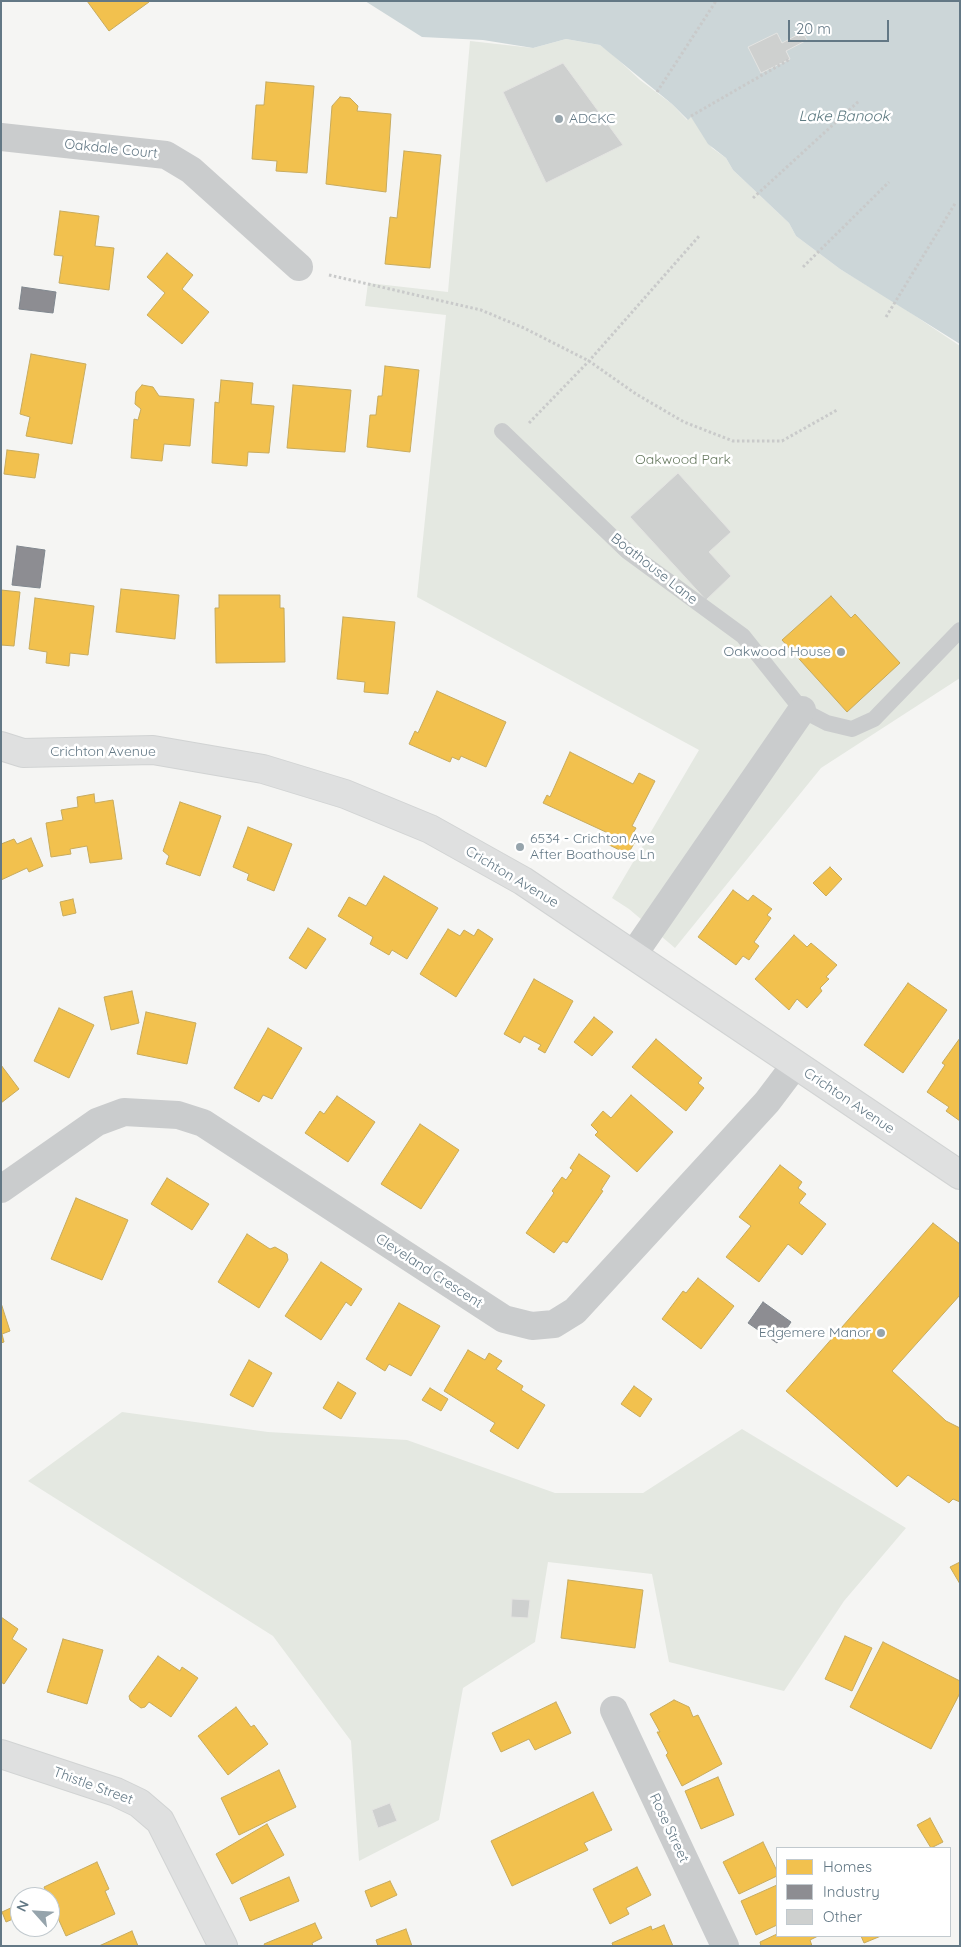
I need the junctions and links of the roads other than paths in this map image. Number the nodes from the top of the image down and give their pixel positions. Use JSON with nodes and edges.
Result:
{"nodes":[{"id":1,"x":1,"y":137,"type":"edge"},
{"id":2,"x":299,"y":267,"type":"road end"},
{"id":3,"x":507,"y":435,"type":"road end"},
{"id":4,"x":960,"y":630,"type":"edge"},
{"id":5,"x":802,"y":710,"type":"junction"},
{"id":6,"x":12,"y":750,"type":"edge"},
{"id":7,"x":1,"y":770,"type":"edge"},
{"id":8,"x":633,"y":955,"type":"junction"},
{"id":9,"x":795,"y":1065,"type":"junction"},
{"id":10,"x":960,"y":1175,"type":"edge"},
{"id":11,"x":1,"y":1189,"type":"edge"},
{"id":12,"x":614,"y":1710,"type":"dead end"},
{"id":13,"x":1,"y":1754,"type":"edge"},
{"id":14,"x":223,"y":1946,"type":"edge"},
{"id":15,"x":725,"y":1946,"type":"edge"}],
"edges":[{"from":1,"to":2,"type":"street","name":"Oakdale Court"},
{"from":3,"to":5,"type":"lane","name":"Boathouse Lane"},
{"from":4,"to":5,"type":"lane","name":"Boathouse Lane"},
{"from":5,"to":8,"type":"street"},
{"from":6,"to":7,"type":"street"},
{"from":6,"to":8,"type":"street","name":"Crichton Avenue"},
{"from":8,"to":9,"type":"street","name":"Crichton Avenue"},
{"from":9,"to":10,"type":"street","name":"Crichton Avenue"},
{"from":9,"to":11,"type":"street","name":"Cleveland Crescent"},
{"from":12,"to":15,"type":"street","name":"Rose Street"},
{"from":13,"to":14,"type":"street","name":"Thistle Street"}]}
